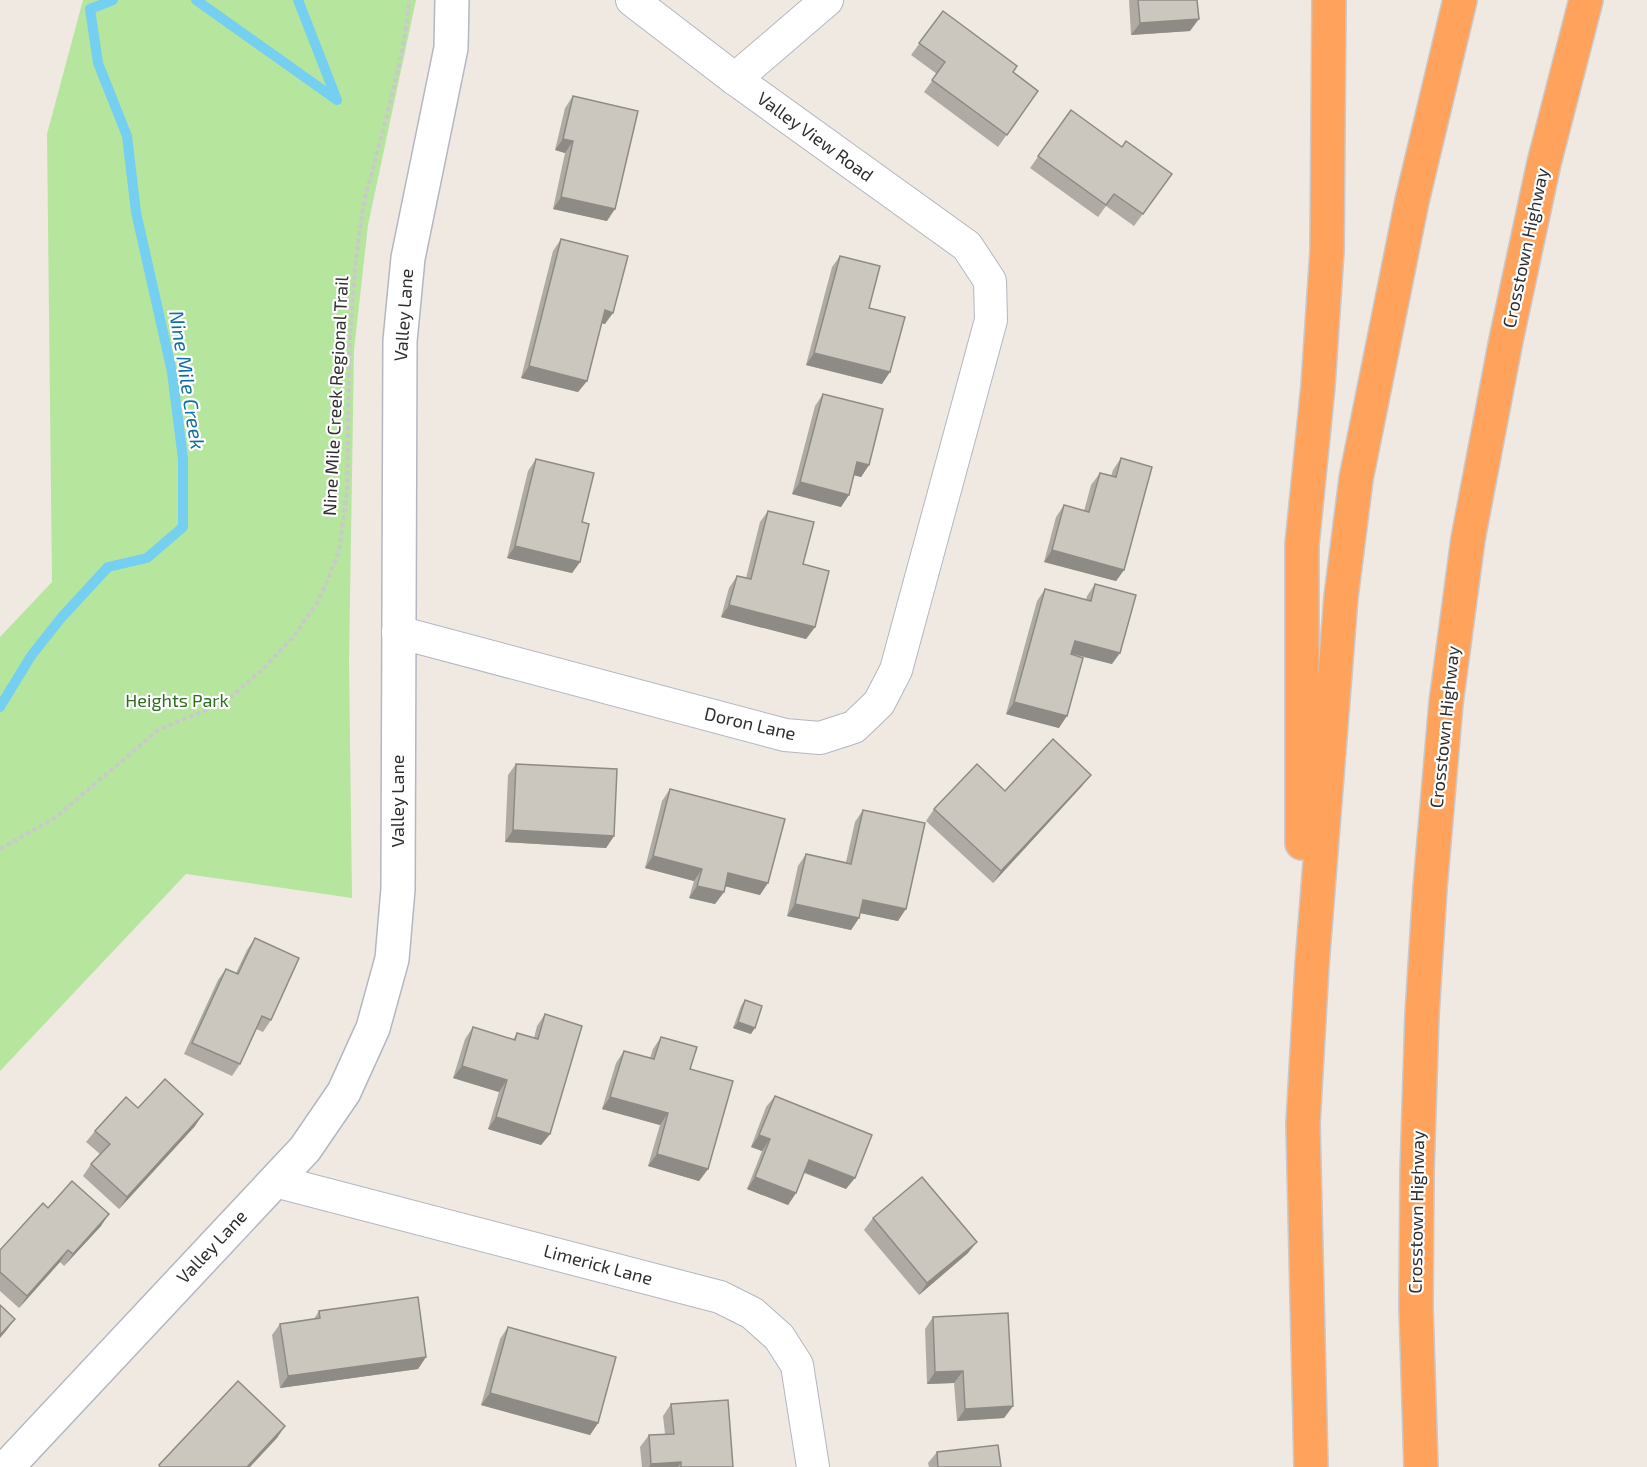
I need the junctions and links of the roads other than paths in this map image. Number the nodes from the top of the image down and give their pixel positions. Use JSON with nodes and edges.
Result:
{"nodes":[{"id":1,"x":452,"y":0,"type":"edge"},
{"id":2,"x":632,"y":0,"type":"edge"},
{"id":3,"x":826,"y":0,"type":"edge"},
{"id":4,"x":1329,"y":0,"type":"edge"},
{"id":5,"x":1460,"y":0,"type":"edge"},
{"id":6,"x":1586,"y":0,"type":"edge"},
{"id":7,"x":735,"y":79,"type":"junction"},
{"id":8,"x":990,"y":281,"type":"joint"},
{"id":9,"x":398,"y":632,"type":"junction"},
{"id":10,"x":1303,"y":1124,"type":"junction"},
{"id":11,"x":274,"y":1181,"type":"junction"},
{"id":12,"x":7,"y":1467,"type":"edge"},
{"id":13,"x":813,"y":1467,"type":"edge"},
{"id":14,"x":1311,"y":1467,"type":"edge"},
{"id":15,"x":1421,"y":1467,"type":"edge"}],
"edges":[{"from":1,"to":9,"type":"street","name":"Valley Lane"},
{"from":2,"to":7,"type":"street","name":"Valley View Road"},
{"from":3,"to":7,"type":"street"},
{"from":4,"to":10,"type":"highway"},
{"from":5,"to":10,"type":"highway"},
{"from":6,"to":15,"type":"highway","name":"Crosstown Highway"},
{"from":7,"to":8,"type":"street","name":"Valley View Road"},
{"from":8,"to":9,"type":"street","name":"Doron Lane"},
{"from":9,"to":11,"type":"street","name":"Valley Lane"},
{"from":10,"to":14,"type":"highway"},
{"from":11,"to":12,"type":"street","name":"Valley Lane"},
{"from":11,"to":13,"type":"street","name":"Limerick Lane"}]}
